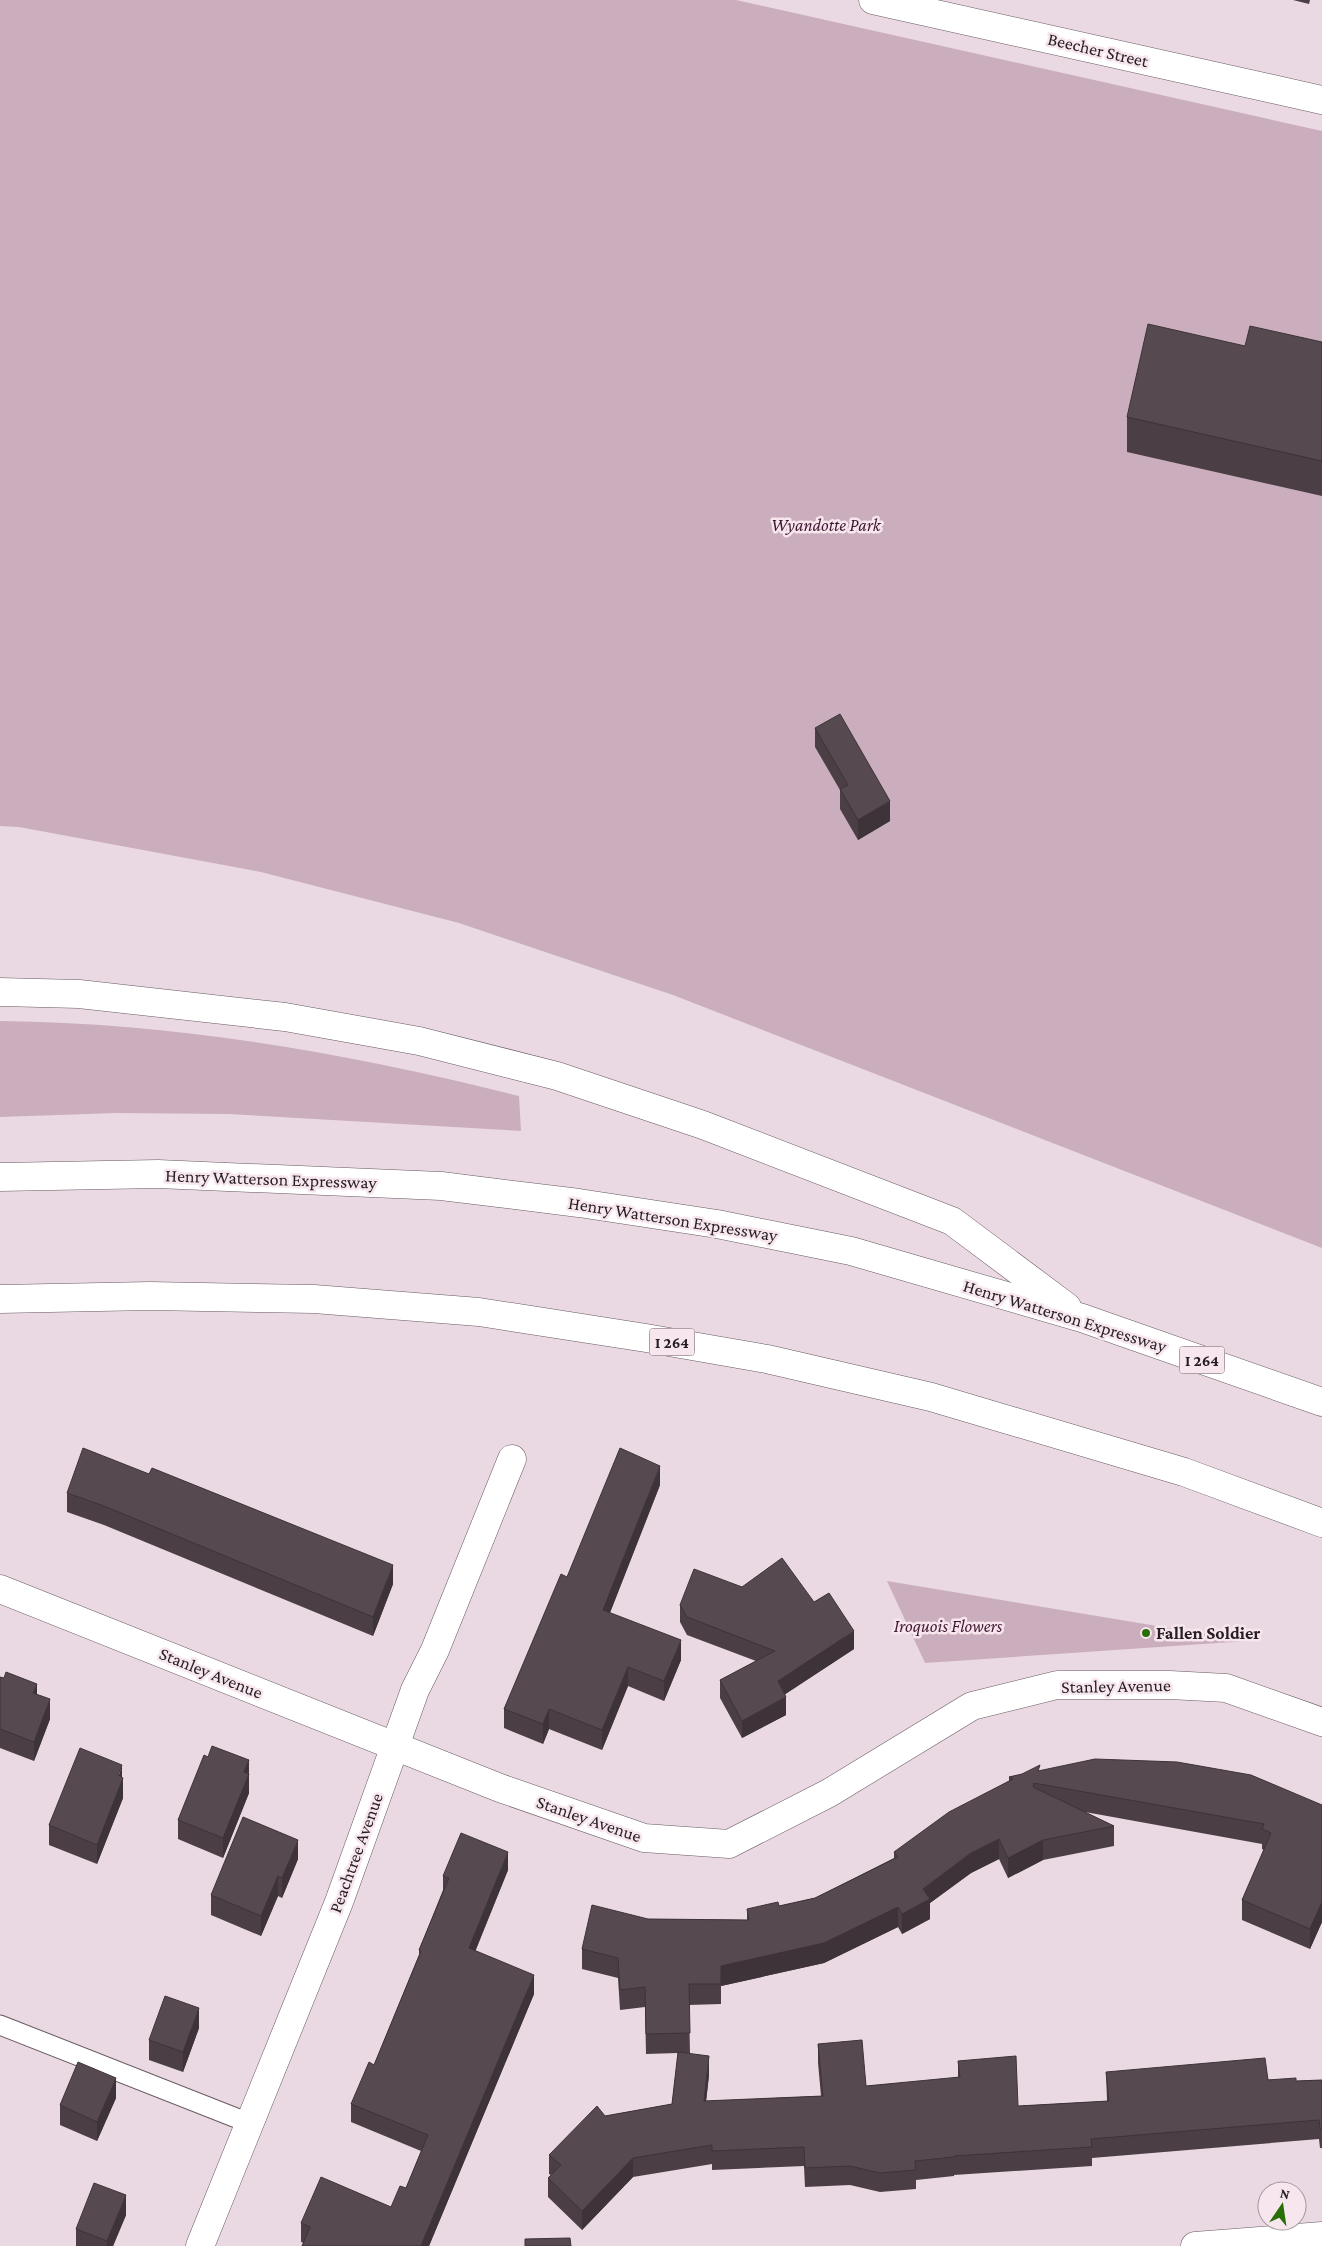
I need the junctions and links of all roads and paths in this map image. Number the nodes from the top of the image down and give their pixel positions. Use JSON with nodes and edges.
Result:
{"nodes":[{"id":1,"x":873,"y":0,"type":"edge"},
{"id":2,"x":1322,"y":100,"type":"edge"},
{"id":3,"x":0,"y":992,"type":"edge"},
{"id":4,"x":0,"y":1177,"type":"edge"},
{"id":5,"x":0,"y":1299,"type":"edge"},
{"id":6,"x":1082,"y":1318,"type":"junction"},
{"id":7,"x":1322,"y":1402,"type":"edge"},
{"id":8,"x":512,"y":1459,"type":"dead end"},
{"id":9,"x":1322,"y":1523,"type":"edge"},
{"id":10,"x":0,"y":1589,"type":"edge"},
{"id":11,"x":1322,"y":1722,"type":"edge"},
{"id":12,"x":394,"y":1746,"type":"junction"},
{"id":13,"x":0,"y":2025,"type":"edge"},
{"id":14,"x":249,"y":2123,"type":"junction"},
{"id":15,"x":1322,"y":2236,"type":"edge"},
{"id":16,"x":200,"y":2246,"type":"edge"},
{"id":17,"x":1195,"y":2246,"type":"edge"}],
"edges":[{"from":1,"to":2,"type":"main road","name":"Beecher Street"},
{"from":3,"to":6,"type":"main road"},
{"from":4,"to":6,"type":"main road","name":"Henry Watterson Expressway","number":"I 264"},
{"from":5,"to":9,"type":"main road","number":"I 264"},
{"from":6,"to":7,"type":"main road","name":"Henry Watterson Expressway","number":"I 264"},
{"from":8,"to":12,"type":"main road","name":"Peachtree Avenue"},
{"from":10,"to":12,"type":"main road","name":"Stanley Avenue"},
{"from":11,"to":12,"type":"main road","name":"Stanley Avenue"},
{"from":12,"to":14,"type":"main road","name":"Peachtree Avenue"},
{"from":13,"to":14,"type":"lane"},
{"from":14,"to":16,"type":"main road","name":"Peachtree Avenue"},
{"from":15,"to":17,"type":"main road"}]}
